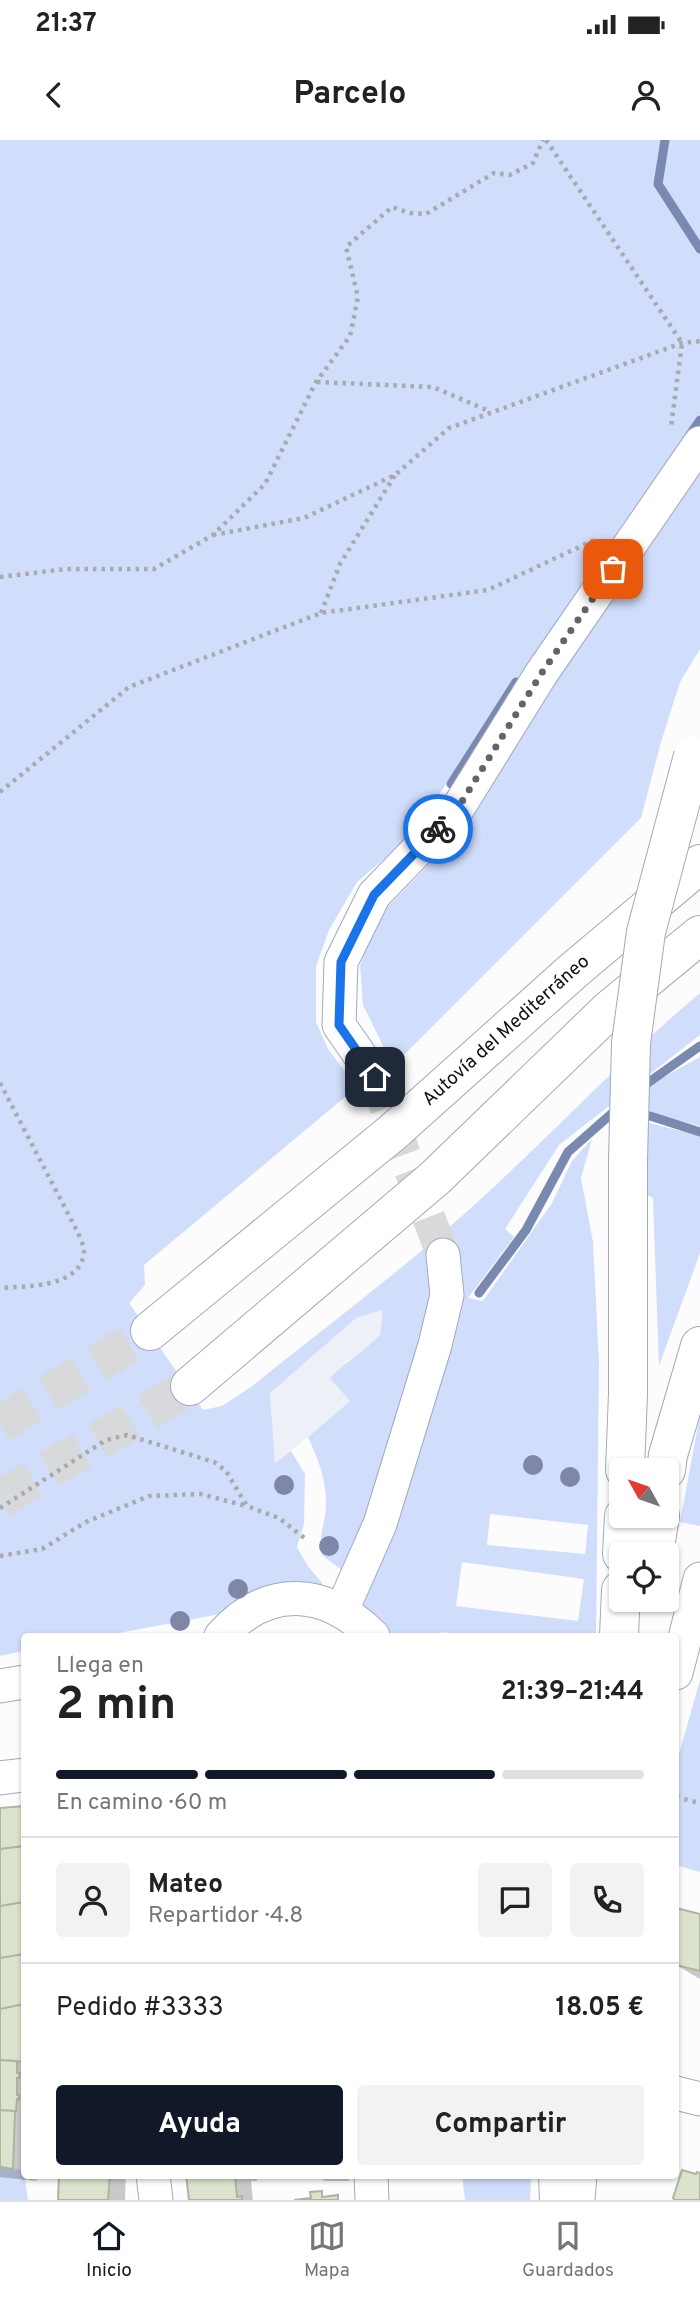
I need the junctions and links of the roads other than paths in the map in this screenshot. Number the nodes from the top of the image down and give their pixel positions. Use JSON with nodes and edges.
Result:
{"nodes":[{"id":1,"x":685,"y":438,"type":"edge"},
{"id":2,"x":697,"y":749,"type":"edge"},
{"id":3,"x":700,"y":864,"type":"edge"},
{"id":4,"x":700,"y":935,"type":"edge"},
{"id":5,"x":375,"y":1077,"type":"tunnel mouth"},
{"id":6,"x":443,"y":1255,"type":"tunnel mouth"},
{"id":7,"x":150,"y":1331,"type":"tunnel mouth"},
{"id":8,"x":700,"y":1346,"type":"edge"},
{"id":9,"x":190,"y":1386,"type":"tunnel mouth"},
{"id":10,"x":625,"y":1458,"type":"edge"},
{"id":11,"x":669,"y":1458,"type":"edge"},
{"id":12,"x":700,"y":1579,"type":"edge"},
{"id":13,"x":342,"y":1610,"type":"junction"},
{"id":14,"x":620,"y":1612,"type":"edge"},
{"id":15,"x":646,"y":1612,"type":"edge"},
{"id":16,"x":225,"y":1633,"type":"edge"},
{"id":17,"x":369,"y":1633,"type":"edge"},
{"id":18,"x":619,"y":1633,"type":"edge"},
{"id":19,"x":643,"y":1633,"type":"edge"},
{"id":20,"x":679,"y":1661,"type":"edge"},
{"id":21,"x":21,"y":1682,"type":"edge"},
{"id":22,"x":0,"y":1686,"type":"edge"},
{"id":23,"x":21,"y":1775,"type":"edge"},
{"id":24,"x":0,"y":1778,"type":"edge"},
{"id":25,"x":679,"y":2093,"type":"edge"},
{"id":26,"x":700,"y":2099,"type":"edge"},
{"id":27,"x":153,"y":2179,"type":"edge"},
{"id":28,"x":371,"y":2179,"type":"edge"},
{"id":29,"x":558,"y":2179,"type":"edge"},
{"id":30,"x":580,"y":2179,"type":"edge"},
{"id":31,"x":156,"y":2200,"type":"edge"},
{"id":32,"x":372,"y":2200,"type":"edge"},
{"id":33,"x":559,"y":2200,"type":"edge"},
{"id":34,"x":578,"y":2200,"type":"edge"}],
"edges":[{"from":1,"to":5,"type":"street"},
{"from":2,"to":10,"type":"highway","bridge":true},
{"from":3,"to":7,"type":"highway","name":"Autovía del Mediterráneo"},
{"from":4,"to":9,"type":"highway"},
{"from":6,"to":13,"type":"street"},
{"from":8,"to":11,"type":"highway"},
{"from":12,"to":20,"type":"street"},
{"from":13,"to":16,"type":"street"},
{"from":13,"to":17,"type":"street"},
{"from":14,"to":18,"type":"highway"},
{"from":15,"to":19,"type":"highway"},
{"from":21,"to":22,"type":"street"},
{"from":23,"to":24,"type":"street"},
{"from":25,"to":26,"type":"street"},
{"from":27,"to":31,"type":"street"},
{"from":28,"to":32,"type":"street"},
{"from":29,"to":33,"type":"highway"},
{"from":30,"to":34,"type":"street"}]}
